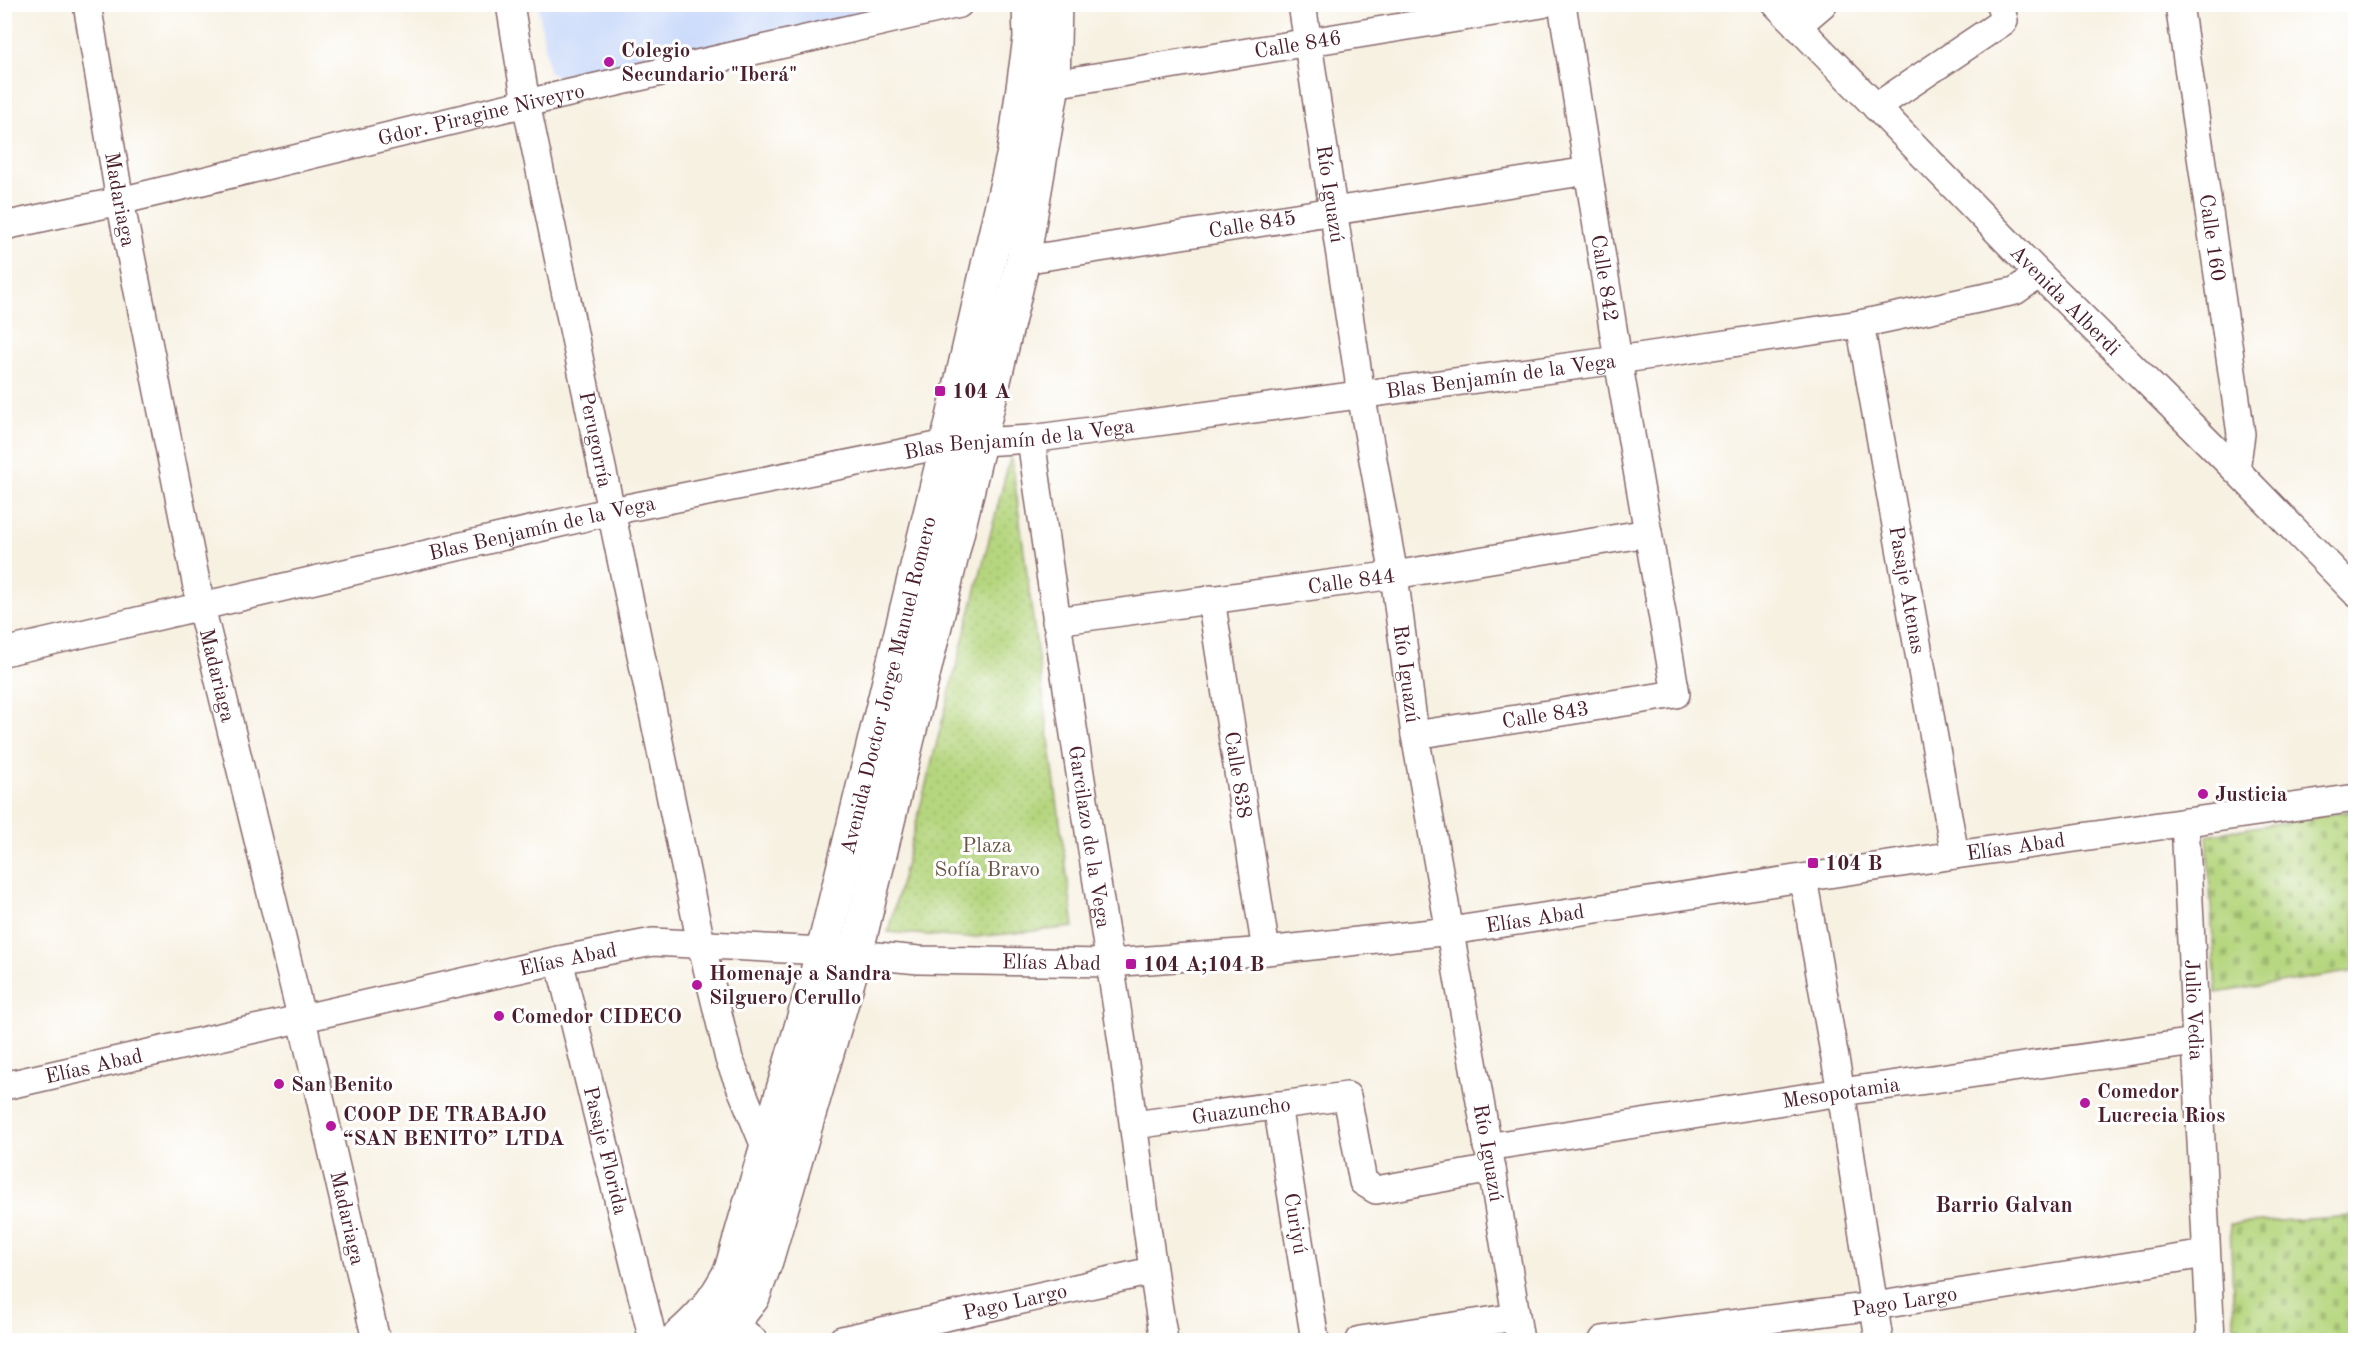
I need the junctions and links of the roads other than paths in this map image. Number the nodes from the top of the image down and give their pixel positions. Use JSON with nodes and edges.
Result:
{"nodes":[{"id":1,"x":87,"y":4,"type":"edge"},
{"id":2,"x":510,"y":4,"type":"edge"},
{"id":3,"x":958,"y":4,"type":"edge"},
{"id":4,"x":1029,"y":4,"type":"edge"},
{"id":5,"x":1055,"y":4,"type":"edge"},
{"id":6,"x":1302,"y":4,"type":"edge"},
{"id":7,"x":1542,"y":4,"type":"edge"},
{"id":8,"x":1562,"y":4,"type":"edge"},
{"id":9,"x":1776,"y":4,"type":"edge"},
{"id":10,"x":1823,"y":4,"type":"edge"},
{"id":11,"x":2000,"y":4,"type":"edge"},
{"id":12,"x":2179,"y":4,"type":"edge"},
{"id":13,"x":1797,"y":26,"type":"junction"},
{"id":14,"x":1308,"y":42,"type":"junction"},
{"id":15,"x":1053,"y":84,"type":"junction"},
{"id":16,"x":526,"y":103,"type":"junction"},
{"id":17,"x":1876,"y":107,"type":"junction"},
{"id":18,"x":1588,"y":171,"type":"junction"},
{"id":19,"x":120,"y":201,"type":"junction"},
{"id":20,"x":1334,"y":212,"type":"junction"},
{"id":21,"x":4,"y":226,"type":"edge"},
{"id":22,"x":1023,"y":260,"type":"junction"},
{"id":23,"x":2039,"y":274,"type":"junction"},
{"id":24,"x":1860,"y":324,"type":"junction"},
{"id":25,"x":1618,"y":360,"type":"junction"},
{"id":26,"x":1361,"y":394,"type":"junction"},
{"id":27,"x":1031,"y":439,"type":"junction"},
{"id":28,"x":980,"y":443,"type":"junction"},
{"id":29,"x":947,"y":444,"type":"junction"},
{"id":30,"x":2236,"y":470,"type":"junction"},
{"id":31,"x":612,"y":511,"type":"junction"},
{"id":32,"x":1648,"y":533,"type":"junction"},
{"id":33,"x":1394,"y":575,"type":"junction"},
{"id":34,"x":2355,"y":593,"type":"edge"},
{"id":35,"x":1211,"y":599,"type":"junction"},
{"id":36,"x":201,"y":607,"type":"junction"},
{"id":37,"x":1056,"y":621,"type":"junction"},
{"id":38,"x":4,"y":652,"type":"edge"},
{"id":39,"x":1677,"y":694,"type":"joint"},
{"id":40,"x":1415,"y":735,"type":"junction"},
{"id":41,"x":2355,"y":798,"type":"edge"},
{"id":42,"x":2184,"y":822,"type":"junction"},
{"id":43,"x":1955,"y":855,"type":"junction"},
{"id":44,"x":1803,"y":878,"type":"junction"},
{"id":45,"x":1450,"y":930,"type":"junction"},
{"id":46,"x":701,"y":943,"type":"junction"},
{"id":47,"x":823,"y":951,"type":"junction"},
{"id":48,"x":1266,"y":951,"type":"junction"},
{"id":49,"x":856,"y":954,"type":"junction"},
{"id":50,"x":559,"y":960,"type":"junction"},
{"id":51,"x":1110,"y":963,"type":"junction"},
{"id":52,"x":302,"y":1020,"type":"junction"},
{"id":53,"x":2196,"y":1042,"type":"junction"},
{"id":54,"x":4,"y":1086,"type":"edge"},
{"id":55,"x":1841,"y":1092,"type":"junction"},
{"id":56,"x":1277,"y":1105,"type":"junction"},
{"id":57,"x":1134,"y":1125,"type":"junction"},
{"id":58,"x":766,"y":1149,"type":"junction"},
{"id":59,"x":1490,"y":1158,"type":"junction"},
{"id":60,"x":1363,"y":1182,"type":"joint"},
{"id":61,"x":2206,"y":1254,"type":"junction"},
{"id":62,"x":1152,"y":1271,"type":"junction"},
{"id":63,"x":1874,"y":1306,"type":"junction"},
{"id":64,"x":729,"y":1326,"type":"edge"},
{"id":65,"x":1518,"y":1329,"type":"edge"},
{"id":66,"x":376,"y":1341,"type":"edge"},
{"id":67,"x":653,"y":1341,"type":"edge"},
{"id":68,"x":675,"y":1341,"type":"edge"},
{"id":69,"x":842,"y":1341,"type":"edge"},
{"id":70,"x":1164,"y":1341,"type":"edge"},
{"id":71,"x":1315,"y":1341,"type":"edge"},
{"id":72,"x":1360,"y":1341,"type":"edge"},
{"id":73,"x":1603,"y":1341,"type":"edge"},
{"id":74,"x":1879,"y":1341,"type":"edge"},
{"id":75,"x":2211,"y":1341,"type":"edge"}],
"edges":[{"from":1,"to":19,"type":"street","name":"Madariaga"},
{"from":2,"to":16,"type":"street","name":"Perugorría"},
{"from":3,"to":16,"type":"street","name":"Gdor. Piragine Niveyro"},
{"from":4,"to":29,"type":"main road","name":"Avenida Doctor Jorge Manuel Romero"},
{"from":5,"to":15,"type":"main road","name":"Avenida Doctor Jorge Manuel Romero"},
{"from":6,"to":14,"type":"street","name":"Río Iguazú"},
{"from":7,"to":14,"type":"street","name":"Calle 846"},
{"from":8,"to":18,"type":"street","name":"Calle 842"},
{"from":9,"to":13,"type":"street","name":"Avenida Alberdi"},
{"from":10,"to":13,"type":"street"},
{"from":11,"to":17,"type":"street"},
{"from":12,"to":30,"type":"street","name":"Calle 160"},
{"from":13,"to":17,"type":"street","name":"Avenida Alberdi"},
{"from":14,"to":15,"type":"street","name":"Calle 846"},
{"from":14,"to":20,"type":"street","name":"Río Iguazú"},
{"from":15,"to":22,"type":"main road","name":"Avenida Doctor Jorge Manuel Romero"},
{"from":16,"to":19,"type":"street","name":"Gdor. Piragine Niveyro"},
{"from":16,"to":31,"type":"street","name":"Perugorría"},
{"from":17,"to":23,"type":"street","name":"Avenida Alberdi"},
{"from":18,"to":20,"type":"street","name":"Calle 845"},
{"from":18,"to":25,"type":"street","name":"Calle 842"},
{"from":19,"to":21,"type":"street","name":"Gdor. Piragine Niveyro"},
{"from":19,"to":36,"type":"street","name":"Madariaga"},
{"from":20,"to":22,"type":"street","name":"Calle 845"},
{"from":20,"to":26,"type":"street","name":"Río Iguazú"},
{"from":22,"to":28,"type":"main road","name":"Avenida Doctor Jorge Manuel Romero"},
{"from":23,"to":24,"type":"street","name":"Blas Benjamín de la Vega"},
{"from":23,"to":30,"type":"street","name":"Avenida Alberdi"},
{"from":24,"to":25,"type":"street","name":"Blas Benjamín de la Vega"},
{"from":24,"to":43,"type":"street","name":"Pasaje Atenas"},
{"from":25,"to":26,"type":"street","name":"Blas Benjamín de la Vega"},
{"from":25,"to":32,"type":"street","name":"Calle 842"},
{"from":26,"to":27,"type":"street","name":"Blas Benjamín de la Vega"},
{"from":26,"to":33,"type":"street","name":"Río Iguazú"},
{"from":27,"to":28,"type":"street","name":"Blas Benjamín de la Vega"},
{"from":27,"to":37,"type":"street","name":"Garcilazo de la Vega"},
{"from":28,"to":29,"type":"street","name":"Blas Benjamín de la Vega"},
{"from":28,"to":49,"type":"main road","name":"Avenida Doctor Jorge Manuel Romero"},
{"from":29,"to":31,"type":"street","name":"Blas Benjamín de la Vega"},
{"from":29,"to":47,"type":"main road","name":"Avenida Doctor Jorge Manuel Romero"},
{"from":30,"to":34,"type":"street","name":"Avenida Alberdi"},
{"from":31,"to":36,"type":"street","name":"Blas Benjamín de la Vega"},
{"from":31,"to":46,"type":"street","name":"Perugorría"},
{"from":32,"to":33,"type":"street","name":"Calle 844"},
{"from":32,"to":39,"type":"street","name":"Calle 842"},
{"from":33,"to":35,"type":"street","name":"Calle 844"},
{"from":33,"to":40,"type":"street","name":"Río Iguazú"},
{"from":35,"to":37,"type":"street","name":"Calle 844"},
{"from":35,"to":48,"type":"street","name":"Calle 838"},
{"from":36,"to":38,"type":"street","name":"Blas Benjamín de la Vega"},
{"from":36,"to":52,"type":"street","name":"Madariaga"},
{"from":37,"to":51,"type":"street","name":"Garcilazo de la Vega"},
{"from":39,"to":40,"type":"street","name":"Calle 843"},
{"from":40,"to":45,"type":"street","name":"Río Iguazú"},
{"from":41,"to":42,"type":"street","name":"Elías Abad"},
{"from":42,"to":43,"type":"street","name":"Elías Abad"},
{"from":42,"to":53,"type":"street","name":"Julio Vedia"},
{"from":43,"to":44,"type":"street","name":"Elías Abad"},
{"from":44,"to":45,"type":"street","name":"Elías Abad"},
{"from":44,"to":55,"type":"street"},
{"from":45,"to":48,"type":"street","name":"Elías Abad"},
{"from":45,"to":59,"type":"street","name":"Río Iguazú"},
{"from":46,"to":47,"type":"street","name":"Elías Abad"},
{"from":46,"to":50,"type":"street","name":"Elías Abad"},
{"from":46,"to":58,"type":"street","name":"Perugorría"},
{"from":47,"to":49,"type":"street","name":"Elías Abad"},
{"from":47,"to":58,"type":"main road","name":"Avenida Doctor Jorge Manuel Romero"},
{"from":48,"to":51,"type":"street","name":"Elías Abad"},
{"from":49,"to":51,"type":"street","name":"Elías Abad"},
{"from":49,"to":64,"type":"main road","name":"Avenida Doctor Jorge Manuel Romero"},
{"from":50,"to":52,"type":"street","name":"Elías Abad"},
{"from":50,"to":67,"type":"street","name":"Pasaje Florida"},
{"from":51,"to":57,"type":"street","name":"Garcilazo de la Vega"},
{"from":52,"to":54,"type":"street","name":"Elías Abad"},
{"from":52,"to":66,"type":"street","name":"Madariaga"},
{"from":53,"to":55,"type":"street","name":"Mesopotamia"},
{"from":53,"to":61,"type":"street","name":"Julio Vedia"},
{"from":55,"to":59,"type":"street","name":"Mesopotamia"},
{"from":55,"to":63,"type":"street"},
{"from":56,"to":57,"type":"street","name":"Guazuncho"},
{"from":56,"to":60,"type":"street","name":"Guazuncho"},
{"from":56,"to":71,"type":"street","name":"Curiyú"},
{"from":57,"to":62,"type":"street","name":"Garcilazo de la Vega"},
{"from":58,"to":64,"type":"main road","name":"Avenida Doctor Jorge Manuel Romero"},
{"from":59,"to":60,"type":"street","name":"Mesopotamia"},
{"from":59,"to":65,"type":"street","name":"Río Iguazú"},
{"from":61,"to":63,"type":"street","name":"Pago Largo"},
{"from":61,"to":75,"type":"street","name":"Julio Vedia"},
{"from":62,"to":69,"type":"street","name":"Pago Largo"},
{"from":62,"to":70,"type":"street","name":"Garcilazo de la Vega"},
{"from":63,"to":73,"type":"street","name":"Pago Largo"},
{"from":63,"to":74,"type":"street"},
{"from":64,"to":68,"type":"main road","name":"Avenida Doctor Jorge Manuel Romero"},
{"from":65,"to":72,"type":"street"}]}
